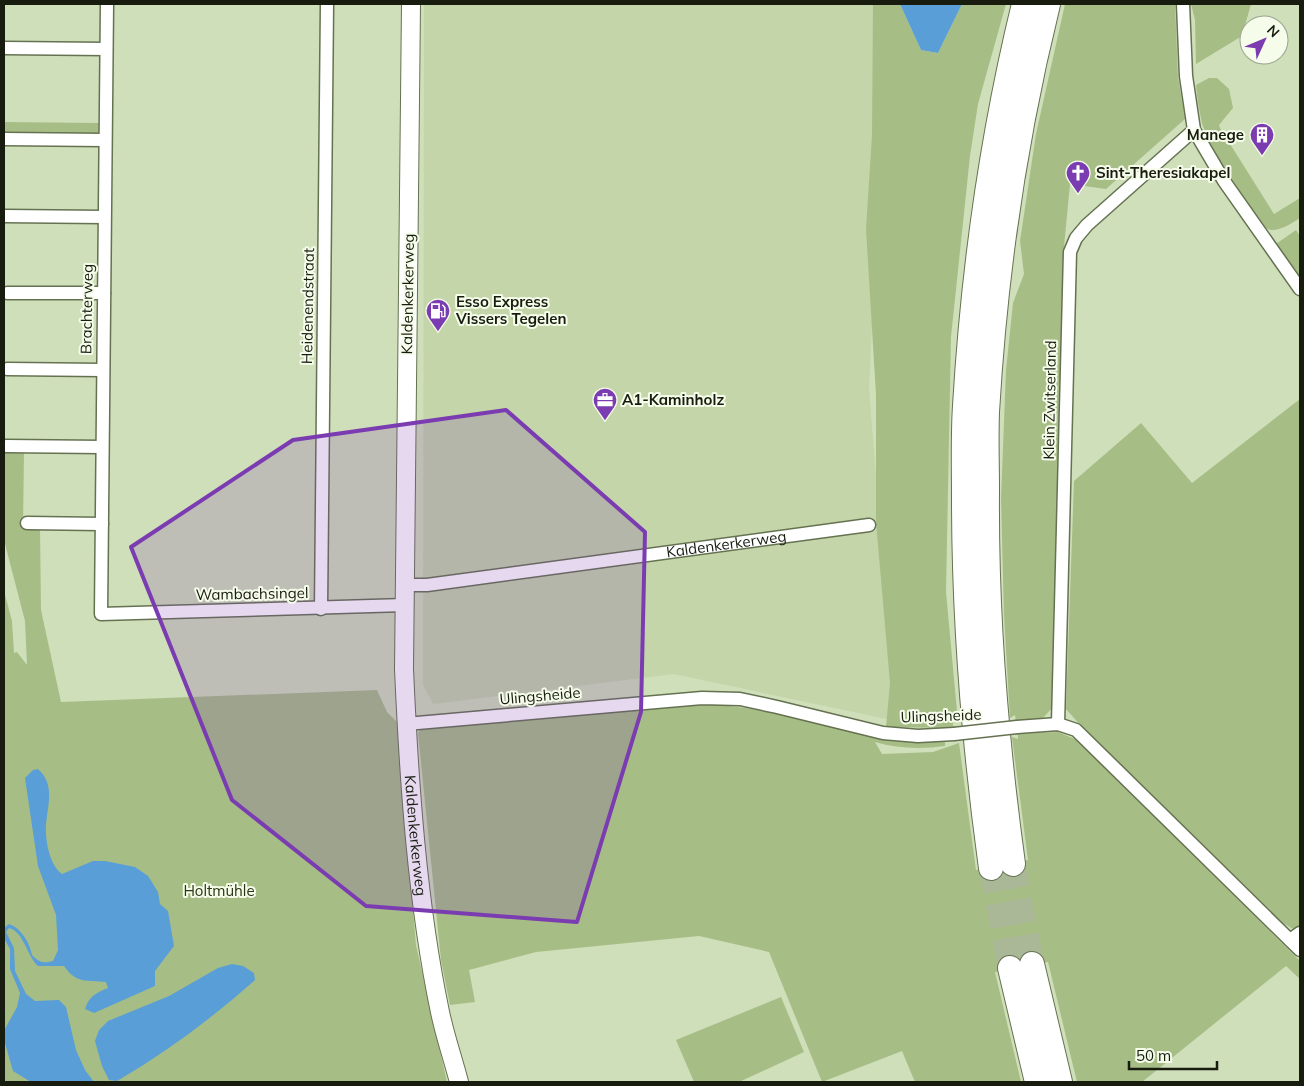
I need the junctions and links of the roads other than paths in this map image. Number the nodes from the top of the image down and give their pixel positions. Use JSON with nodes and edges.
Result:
{"nodes":[{"id":1,"x":107,"y":4,"type":"edge"},
{"id":2,"x":327,"y":4,"type":"edge"},
{"id":3,"x":410,"y":4,"type":"edge"},
{"id":4,"x":1024,"y":4,"type":"edge"},
{"id":5,"x":1048,"y":4,"type":"edge"},
{"id":6,"x":1183,"y":4,"type":"edge"},
{"id":7,"x":4,"y":48,"type":"edge"},
{"id":8,"x":106,"y":49,"type":"junction"},
{"id":9,"x":1194,"y":130,"type":"junction"},
{"id":10,"x":4,"y":139,"type":"edge"},
{"id":11,"x":105,"y":140,"type":"junction"},
{"id":12,"x":4,"y":216,"type":"edge"},
{"id":13,"x":104,"y":217,"type":"junction"},
{"id":14,"x":1300,"y":289,"type":"edge"},
{"id":15,"x":7,"y":293,"type":"dead end"},
{"id":16,"x":104,"y":293,"type":"junction"},
{"id":17,"x":7,"y":369,"type":"dead end"},
{"id":18,"x":103,"y":370,"type":"junction"},
{"id":19,"x":6,"y":446,"type":"dead end"},
{"id":20,"x":102,"y":447,"type":"junction"},
{"id":21,"x":27,"y":523,"type":"dead end"},
{"id":22,"x":102,"y":524,"type":"junction"},
{"id":23,"x":869,"y":524,"type":"dead end"},
{"id":24,"x":405,"y":585,"type":"junction"},
{"id":25,"x":404,"y":606,"type":"junction"},
{"id":26,"x":321,"y":609,"type":"junction"},
{"id":27,"x":101,"y":614,"type":"joint"},
{"id":28,"x":406,"y":724,"type":"junction"},
{"id":29,"x":1058,"y":724,"type":"junction"},
{"id":30,"x":1295,"y":936,"type":"edge"},
{"id":31,"x":1300,"y":950,"type":"edge"},
{"id":32,"x":459,"y":1082,"type":"edge"},
{"id":33,"x":1037,"y":1082,"type":"edge"},
{"id":34,"x":1060,"y":1082,"type":"edge"}],
"edges":[{"from":1,"to":8,"type":"street","name":"Brachterweg"},
{"from":2,"to":26,"type":"street","name":"Heidenendstraat"},
{"from":3,"to":24,"type":"main road","name":"Kaldenkerkerweg"},
{"from":4,"to":5,"type":"highway"},
{"from":6,"to":9,"type":"street"},
{"from":7,"to":8,"type":"street"},
{"from":8,"to":11,"type":"street","name":"Brachterweg"},
{"from":9,"to":14,"type":"street"},
{"from":9,"to":29,"type":"street","name":"Klein Zwitserland"},
{"from":10,"to":11,"type":"street"},
{"from":11,"to":13,"type":"street","name":"Brachterweg"},
{"from":12,"to":13,"type":"street"},
{"from":13,"to":16,"type":"street","name":"Brachterweg"},
{"from":15,"to":16,"type":"street"},
{"from":16,"to":18,"type":"street","name":"Brachterweg"},
{"from":17,"to":18,"type":"street"},
{"from":18,"to":20,"type":"street","name":"Brachterweg"},
{"from":19,"to":20,"type":"street"},
{"from":20,"to":22,"type":"street","name":"Brachterweg"},
{"from":21,"to":22,"type":"street"},
{"from":22,"to":27,"type":"street","name":"Brachterweg"},
{"from":23,"to":24,"type":"street","name":"Kaldenkerkerweg"},
{"from":24,"to":25,"type":"main road","name":"Kaldenkerkerweg"},
{"from":25,"to":26,"type":"street","name":"Wambachsingel"},
{"from":25,"to":28,"type":"main road","name":"Kaldenkerkerweg"},
{"from":26,"to":27,"type":"street","name":"Wambachsingel"},
{"from":28,"to":29,"type":"street","name":"Ulingsheide","bridge":true},
{"from":28,"to":32,"type":"main road","name":"Kaldenkerkerweg"},
{"from":29,"to":30,"type":"street","name":"Ulingsheide"},
{"from":30,"to":31,"type":"street","name":"Ulingsheide"},
{"from":33,"to":34,"type":"highway"}]}
